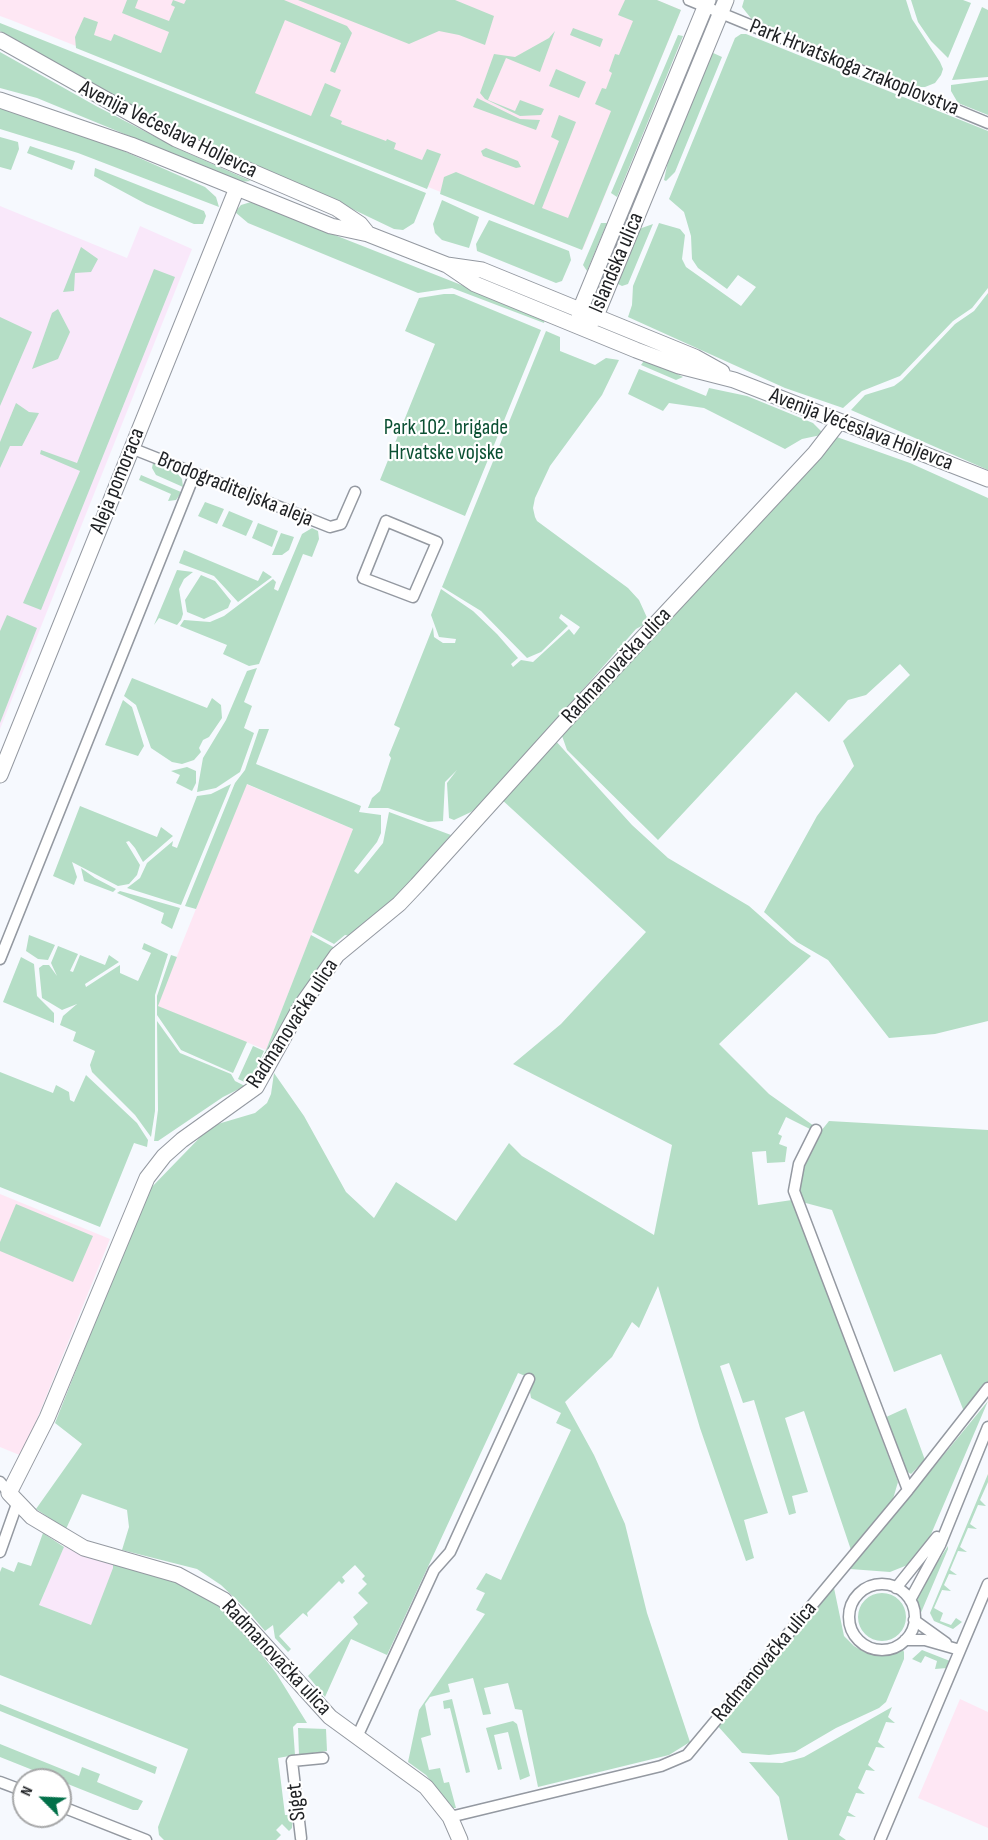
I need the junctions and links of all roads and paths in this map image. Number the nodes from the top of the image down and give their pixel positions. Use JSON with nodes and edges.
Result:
{"nodes":[{"id":1,"x":689,"y":0,"type":"edge"},
{"id":2,"x":706,"y":3,"type":"edge"},
{"id":3,"x":724,"y":7,"type":"edge"},
{"id":4,"x":0,"y":40,"type":"edge"},
{"id":5,"x":0,"y":100,"type":"edge"},
{"id":6,"x":988,"y":123,"type":"edge"},
{"id":7,"x":237,"y":188,"type":"junction"},
{"id":8,"x":292,"y":189,"type":"junction"},
{"id":9,"x":368,"y":234,"type":"junction"},
{"id":10,"x":447,"y":266,"type":"junction"},
{"id":11,"x":580,"y":310,"type":"junction"},
{"id":12,"x":596,"y":316,"type":"junction"},
{"id":13,"x":582,"y":327,"type":"junction"},
{"id":14,"x":734,"y":380,"type":"junction"},
{"id":15,"x":839,"y":422,"type":"junction"},
{"id":16,"x":131,"y":448,"type":"junction"},
{"id":17,"x":195,"y":473,"type":"junction"},
{"id":18,"x":988,"y":479,"type":"edge"},
{"id":19,"x":355,"y":492,"type":"dead end"},
{"id":20,"x":363,"y":578,"type":"joint"},
{"id":21,"x":0,"y":775,"type":"edge"},
{"id":22,"x":0,"y":959,"type":"edge"},
{"id":23,"x":816,"y":1131,"type":"dead end"},
{"id":24,"x":529,"y":1379,"type":"dead end"},
{"id":25,"x":988,"y":1388,"type":"edge"},
{"id":26,"x":988,"y":1427,"type":"edge"},
{"id":27,"x":908,"y":1490,"type":"junction"},
{"id":28,"x":9,"y":1493,"type":"edge"},
{"id":29,"x":949,"y":1518,"type":"junction"},
{"id":30,"x":0,"y":1552,"type":"edge"},
{"id":31,"x":988,"y":1584,"type":"edge"},
{"id":32,"x":896,"y":1588,"type":"junction"},
{"id":33,"x":910,"y":1600,"type":"junction"},
{"id":34,"x":914,"y":1620,"type":"junction"},
{"id":35,"x":905,"y":1640,"type":"junction"},
{"id":36,"x":949,"y":1645,"type":"junction"},
{"id":37,"x":960,"y":1650,"type":"junction"},
{"id":38,"x":357,"y":1737,"type":"junction"},
{"id":39,"x":323,"y":1758,"type":"dead end"},
{"id":40,"x":72,"y":1811,"type":"edge"},
{"id":41,"x":450,"y":1817,"type":"junction"},
{"id":42,"x":304,"y":1839,"type":"edge"},
{"id":43,"x":146,"y":1840,"type":"edge"},
{"id":44,"x":288,"y":1840,"type":"edge"},
{"id":45,"x":460,"y":1840,"type":"edge"},
{"id":46,"x":880,"y":1840,"type":"edge"}],
"edges":[{"from":1,"to":2,"type":"street","name":"Park Hrvatskoga zrakoplovstva"},
{"from":2,"to":3,"type":"street","name":"Park Hrvatskoga zrakoplovstva"},
{"from":2,"to":11,"type":"street","name":"Islandska ulica"},
{"from":3,"to":6,"type":"street","name":"Park Hrvatskoga zrakoplovstva"},
{"from":3,"to":12,"type":"street","name":"Islandska ulica"},
{"from":4,"to":8,"type":"street","name":"Avenija Većeslava Holjevca"},
{"from":5,"to":7,"type":"street","name":"Avenija Većeslava Holjevca"},
{"from":7,"to":8,"type":"street"},
{"from":7,"to":9,"type":"street","name":"Avenija Većeslava Holjevca"},
{"from":7,"to":16,"type":"street","name":"Aleja pomoraca"},
{"from":8,"to":9,"type":"street","name":"Avenija Većeslava Holjevca"},
{"from":9,"to":10,"type":"street","name":"Avenija Većeslava Holjevca"},
{"from":10,"to":11,"type":"street","name":"Avenija Većeslava Holjevca"},
{"from":10,"to":13,"type":"street","name":"Avenija Većeslava Holjevca"},
{"from":11,"to":12,"type":"street","name":"Avenija Većeslava Holjevca"},
{"from":11,"to":13,"type":"street","name":"Islandska ulica"},
{"from":12,"to":13,"type":"street","name":"Islandska ulica"},
{"from":12,"to":14,"type":"street","name":"Avenija Većeslava Holjevca"},
{"from":13,"to":14,"type":"street","name":"Avenija Većeslava Holjevca"},
{"from":14,"to":15,"type":"street","name":"Avenija Većeslava Holjevca"},
{"from":15,"to":18,"type":"street","name":"Avenija Većeslava Holjevca"},
{"from":15,"to":28,"type":"street","name":"Radmanovačka ulica"},
{"from":16,"to":17,"type":"street","name":"Brodograditeljska aleja"},
{"from":16,"to":21,"type":"street","name":"Aleja pomoraca"},
{"from":17,"to":19,"type":"street","name":"Brodograditeljska aleja"},
{"from":17,"to":22,"type":"street"},
{"from":20,"to":20,"type":"street"},
{"from":23,"to":27,"type":"street"},
{"from":24,"to":38,"type":"street","name":"Radmanovačka ulica"},
{"from":25,"to":27,"type":"street","name":"Radmanovačka ulica"},
{"from":26,"to":29,"type":"street"},
{"from":27,"to":41,"type":"street","name":"Radmanovačka ulica"},
{"from":28,"to":30,"type":"street"},
{"from":28,"to":38,"type":"street","name":"Radmanovačka ulica"},
{"from":29,"to":32,"type":"street"},
{"from":29,"to":33,"type":"street"},
{"from":31,"to":37,"type":"street"},
{"from":32,"to":33,"type":"street"},
{"from":32,"to":35,"type":"street"},
{"from":33,"to":34,"type":"street"},
{"from":34,"to":35,"type":"street"},
{"from":34,"to":36,"type":"street"},
{"from":35,"to":36,"type":"street"},
{"from":36,"to":37,"type":"street"},
{"from":37,"to":46,"type":"street"},
{"from":38,"to":41,"type":"street","name":"Radmanovačka ulica"},
{"from":39,"to":42,"type":"street","name":"Siget"},
{"from":40,"to":43,"type":"street"},
{"from":41,"to":45,"type":"street","name":"Radmanovačka ulica"},
{"from":42,"to":44,"type":"street"}]}
